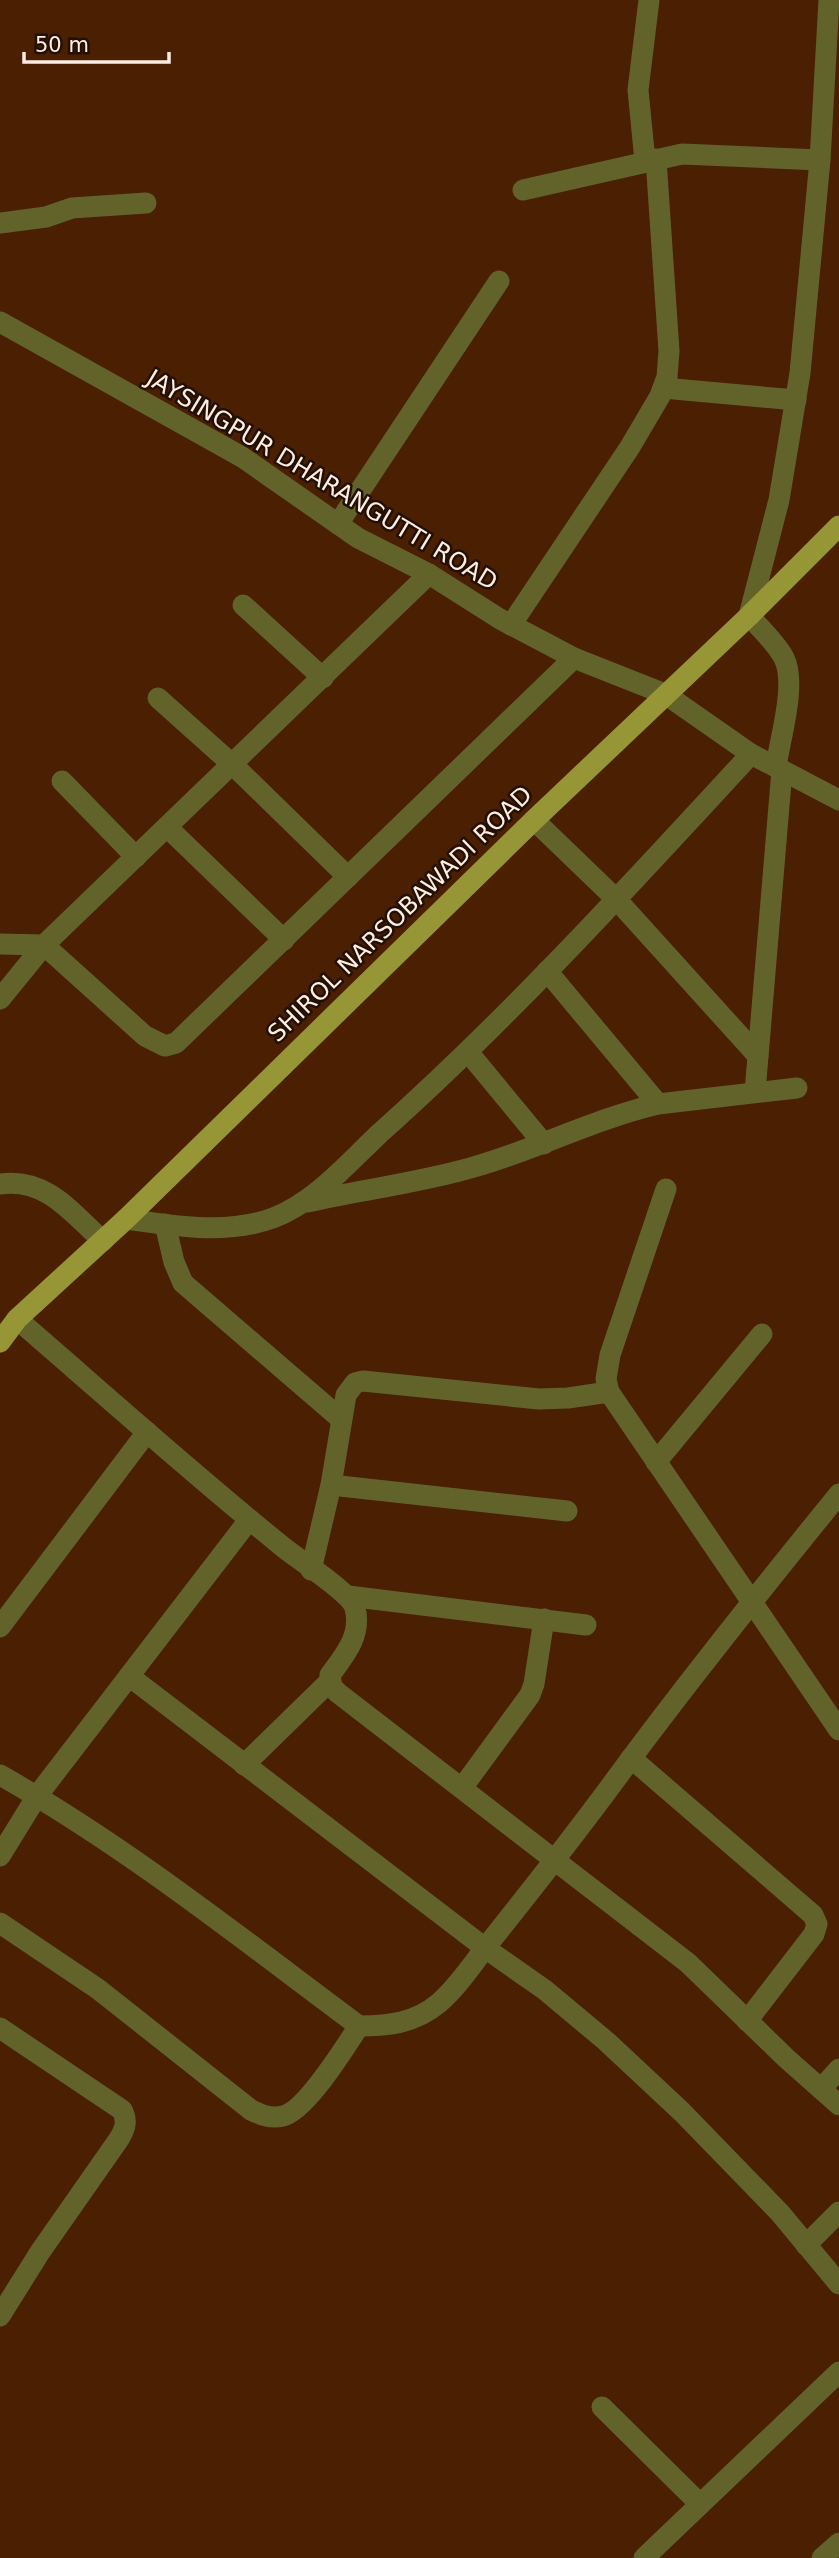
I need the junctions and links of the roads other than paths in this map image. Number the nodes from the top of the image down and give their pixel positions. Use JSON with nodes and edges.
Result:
{"nodes":[{"id":1,"x":649,"y":0,"type":"edge"},
{"id":2,"x":828,"y":0,"type":"edge"},
{"id":3,"x":650,"y":160,"type":"junction"},
{"id":4,"x":820,"y":160,"type":"junction"},
{"id":5,"x":523,"y":190,"type":"dead end"},
{"id":6,"x":146,"y":203,"type":"dead end"},
{"id":7,"x":0,"y":223,"type":"edge"},
{"id":8,"x":499,"y":281,"type":"dead end"},
{"id":9,"x":0,"y":322,"type":"edge"},
{"id":10,"x":663,"y":388,"type":"junction"},
{"id":11,"x":796,"y":400,"type":"junction"},
{"id":12,"x":338,"y":524,"type":"junction"},
{"id":13,"x":839,"y":526,"type":"edge"},
{"id":14,"x":429,"y":574,"type":"junction"},
{"id":15,"x":243,"y":605,"type":"dead end"},
{"id":16,"x":749,"y":616,"type":"junction"},
{"id":17,"x":512,"y":625,"type":"junction"},
{"id":18,"x":574,"y":658,"type":"junction"},
{"id":19,"x":323,"y":678,"type":"junction"},
{"id":20,"x":665,"y":694,"type":"junction"},
{"id":21,"x":158,"y":698,"type":"dead end"},
{"id":22,"x":751,"y":754,"type":"junction"},
{"id":23,"x":233,"y":765,"type":"junction"},
{"id":24,"x":779,"y":768,"type":"junction"},
{"id":25,"x":62,"y":781,"type":"dead end"},
{"id":26,"x":839,"y":800,"type":"edge"},
{"id":27,"x":534,"y":820,"type":"junction"},
{"id":28,"x":167,"y":827,"type":"junction"},
{"id":29,"x":136,"y":857,"type":"junction"},
{"id":30,"x":348,"y":877,"type":"junction"},
{"id":31,"x":617,"y":900,"type":"junction"},
{"id":32,"x":284,"y":940,"type":"junction"},
{"id":33,"x":0,"y":944,"type":"edge"},
{"id":34,"x":44,"y":945,"type":"junction"},
{"id":35,"x":547,"y":971,"type":"junction"},
{"id":36,"x":0,"y":999,"type":"edge"},
{"id":37,"x":468,"y":1052,"type":"junction"},
{"id":38,"x":758,"y":1056,"type":"junction"},
{"id":39,"x":797,"y":1088,"type":"dead end"},
{"id":40,"x":755,"y":1092,"type":"junction"},
{"id":41,"x":658,"y":1104,"type":"junction"},
{"id":42,"x":544,"y":1144,"type":"junction"},
{"id":43,"x":0,"y":1184,"type":"edge"},
{"id":44,"x":666,"y":1189,"type":"dead end"},
{"id":45,"x":304,"y":1202,"type":"junction"},
{"id":46,"x":127,"y":1219,"type":"junction"},
{"id":47,"x":165,"y":1224,"type":"junction"},
{"id":48,"x":103,"y":1241,"type":"junction"},
{"id":49,"x":17,"y":1320,"type":"junction"},
{"id":50,"x":762,"y":1334,"type":"dead end"},
{"id":51,"x":0,"y":1342,"type":"edge"},
{"id":52,"x":610,"y":1392,"type":"junction"},
{"id":53,"x":341,"y":1419,"type":"junction"},
{"id":54,"x":147,"y":1432,"type":"junction"},
{"id":55,"x":656,"y":1462,"type":"junction"},
{"id":56,"x":331,"y":1485,"type":"junction"},
{"id":57,"x":839,"y":1494,"type":"edge"},
{"id":58,"x":567,"y":1511,"type":"dead end"},
{"id":59,"x":250,"y":1520,"type":"junction"},
{"id":60,"x":311,"y":1570,"type":"junction"},
{"id":61,"x":348,"y":1596,"type":"junction"},
{"id":62,"x":751,"y":1602,"type":"junction"},
{"id":63,"x":544,"y":1619,"type":"junction"},
{"id":64,"x":586,"y":1625,"type":"dead end"},
{"id":65,"x":0,"y":1627,"type":"edge"},
{"id":66,"x":129,"y":1676,"type":"junction"},
{"id":67,"x":330,"y":1681,"type":"junction"},
{"id":68,"x":839,"y":1730,"type":"edge"},
{"id":69,"x":631,"y":1758,"type":"junction"},
{"id":70,"x":244,"y":1765,"type":"junction"},
{"id":71,"x":0,"y":1775,"type":"edge"},
{"id":72,"x":462,"y":1788,"type":"junction"},
{"id":73,"x":37,"y":1796,"type":"junction"},
{"id":74,"x":0,"y":1856,"type":"edge"},
{"id":75,"x":556,"y":1860,"type":"junction"},
{"id":76,"x":0,"y":1923,"type":"edge"},
{"id":77,"x":485,"y":1948,"type":"junction"},
{"id":78,"x":747,"y":2021,"type":"junction"},
{"id":79,"x":359,"y":2026,"type":"junction"},
{"id":80,"x":0,"y":2028,"type":"edge"},
{"id":81,"x":839,"y":2070,"type":"edge"},
{"id":82,"x":821,"y":2089,"type":"junction"},
{"id":83,"x":839,"y":2105,"type":"edge"},
{"id":84,"x":839,"y":2212,"type":"edge"},
{"id":85,"x":806,"y":2245,"type":"junction"},
{"id":86,"x":839,"y":2284,"type":"edge"},
{"id":87,"x":6,"y":2292,"type":"edge"},
{"id":88,"x":0,"y":2316,"type":"edge"},
{"id":89,"x":839,"y":2372,"type":"edge"},
{"id":90,"x":602,"y":2407,"type":"dead end"},
{"id":91,"x":701,"y":2504,"type":"junction"},
{"id":92,"x":839,"y":2543,"type":"edge"},
{"id":93,"x":644,"y":2558,"type":"edge"},
{"id":94,"x":822,"y":2558,"type":"edge"}],
"edges":[{"from":1,"to":3,"type":"street"},
{"from":2,"to":4,"type":"street"},
{"from":3,"to":4,"type":"street"},
{"from":3,"to":5,"type":"street"},
{"from":3,"to":10,"type":"street"},
{"from":4,"to":11,"type":"street"},
{"from":6,"to":7,"type":"street"},
{"from":8,"to":12,"type":"street"},
{"from":9,"to":12,"type":"street","name":"JAYSINGPUR DHARANGUTTI ROAD"},
{"from":10,"to":11,"type":"street"},
{"from":10,"to":17,"type":"street"},
{"from":11,"to":16,"type":"street"},
{"from":12,"to":14,"type":"street","name":"JAYSINGPUR DHARANGUTTI ROAD"},
{"from":13,"to":16,"type":"main road","name":"SHIROL NARSOBAWADI ROAD"},
{"from":14,"to":17,"type":"street","name":"JAYSINGPUR DHARANGUTTI ROAD"},
{"from":14,"to":19,"type":"street"},
{"from":15,"to":19,"type":"street"},
{"from":16,"to":20,"type":"main road","name":"SHIROL NARSOBAWADI ROAD"},
{"from":16,"to":24,"type":"street"},
{"from":17,"to":18,"type":"street","name":"JAYSINGPUR DHARANGUTTI ROAD"},
{"from":18,"to":20,"type":"street","name":"JAYSINGPUR DHARANGUTTI ROAD"},
{"from":18,"to":30,"type":"street"},
{"from":19,"to":23,"type":"street"},
{"from":20,"to":22,"type":"street","name":"JAYSINGPUR DHARANGUTTI ROAD"},
{"from":20,"to":27,"type":"main road","name":"SHIROL NARSOBAWADI ROAD"},
{"from":21,"to":23,"type":"street"},
{"from":22,"to":24,"type":"street","name":"JAYSINGPUR DHARANGUTTI ROAD"},
{"from":22,"to":31,"type":"street"},
{"from":23,"to":28,"type":"street"},
{"from":23,"to":30,"type":"street"},
{"from":24,"to":26,"type":"street","name":"JAYSINGPUR DHARANGUTTI ROAD"},
{"from":24,"to":38,"type":"street"},
{"from":25,"to":29,"type":"street"},
{"from":27,"to":31,"type":"street"},
{"from":27,"to":46,"type":"main road","name":"SHIROL NARSOBAWADI ROAD"},
{"from":28,"to":29,"type":"street"},
{"from":28,"to":32,"type":"street"},
{"from":29,"to":34,"type":"street"},
{"from":30,"to":32,"type":"street"},
{"from":31,"to":35,"type":"street"},
{"from":31,"to":38,"type":"street"},
{"from":32,"to":34,"type":"street"},
{"from":33,"to":34,"type":"street"},
{"from":34,"to":36,"type":"street"},
{"from":35,"to":37,"type":"street"},
{"from":35,"to":41,"type":"street"},
{"from":37,"to":42,"type":"street"},
{"from":37,"to":45,"type":"street"},
{"from":38,"to":40,"type":"street"},
{"from":39,"to":40,"type":"street"},
{"from":40,"to":41,"type":"street"},
{"from":41,"to":42,"type":"street"},
{"from":42,"to":45,"type":"street"},
{"from":43,"to":48,"type":"street"},
{"from":44,"to":52,"type":"street"},
{"from":45,"to":47,"type":"street"},
{"from":46,"to":47,"type":"street"},
{"from":46,"to":48,"type":"main road","name":"SHIROL NARSOBAWADI ROAD"},
{"from":47,"to":53,"type":"street"},
{"from":48,"to":49,"type":"main road","name":"SHIROL NARSOBAWADI ROAD"},
{"from":49,"to":51,"type":"main road","name":"SHIROL NARSOBAWADI ROAD"},
{"from":49,"to":54,"type":"street"},
{"from":50,"to":55,"type":"street"},
{"from":52,"to":53,"type":"street"},
{"from":52,"to":55,"type":"street"},
{"from":53,"to":56,"type":"street"},
{"from":54,"to":59,"type":"street"},
{"from":54,"to":65,"type":"street"},
{"from":55,"to":62,"type":"street"},
{"from":56,"to":58,"type":"street"},
{"from":56,"to":60,"type":"street"},
{"from":57,"to":62,"type":"street"},
{"from":59,"to":60,"type":"street"},
{"from":59,"to":66,"type":"street"},
{"from":60,"to":61,"type":"street"},
{"from":61,"to":63,"type":"street"},
{"from":61,"to":67,"type":"street"},
{"from":62,"to":68,"type":"street"},
{"from":62,"to":69,"type":"street"},
{"from":63,"to":64,"type":"street"},
{"from":63,"to":72,"type":"street"},
{"from":66,"to":70,"type":"street"},
{"from":66,"to":73,"type":"street"},
{"from":67,"to":70,"type":"street"},
{"from":67,"to":72,"type":"street"},
{"from":69,"to":75,"type":"street"},
{"from":69,"to":78,"type":"street"},
{"from":70,"to":77,"type":"street"},
{"from":71,"to":73,"type":"street"},
{"from":72,"to":75,"type":"street"},
{"from":73,"to":74,"type":"street"},
{"from":73,"to":79,"type":"street"},
{"from":75,"to":77,"type":"street"},
{"from":75,"to":78,"type":"street"},
{"from":76,"to":79,"type":"street"},
{"from":77,"to":79,"type":"street"},
{"from":77,"to":85,"type":"street"},
{"from":78,"to":82,"type":"street"},
{"from":80,"to":87,"type":"street"},
{"from":81,"to":82,"type":"street"},
{"from":82,"to":83,"type":"street"},
{"from":84,"to":85,"type":"street"},
{"from":85,"to":86,"type":"street"},
{"from":87,"to":88,"type":"street"},
{"from":89,"to":91,"type":"street"},
{"from":90,"to":91,"type":"street"},
{"from":91,"to":93,"type":"street"},
{"from":92,"to":94,"type":"street"}]}
